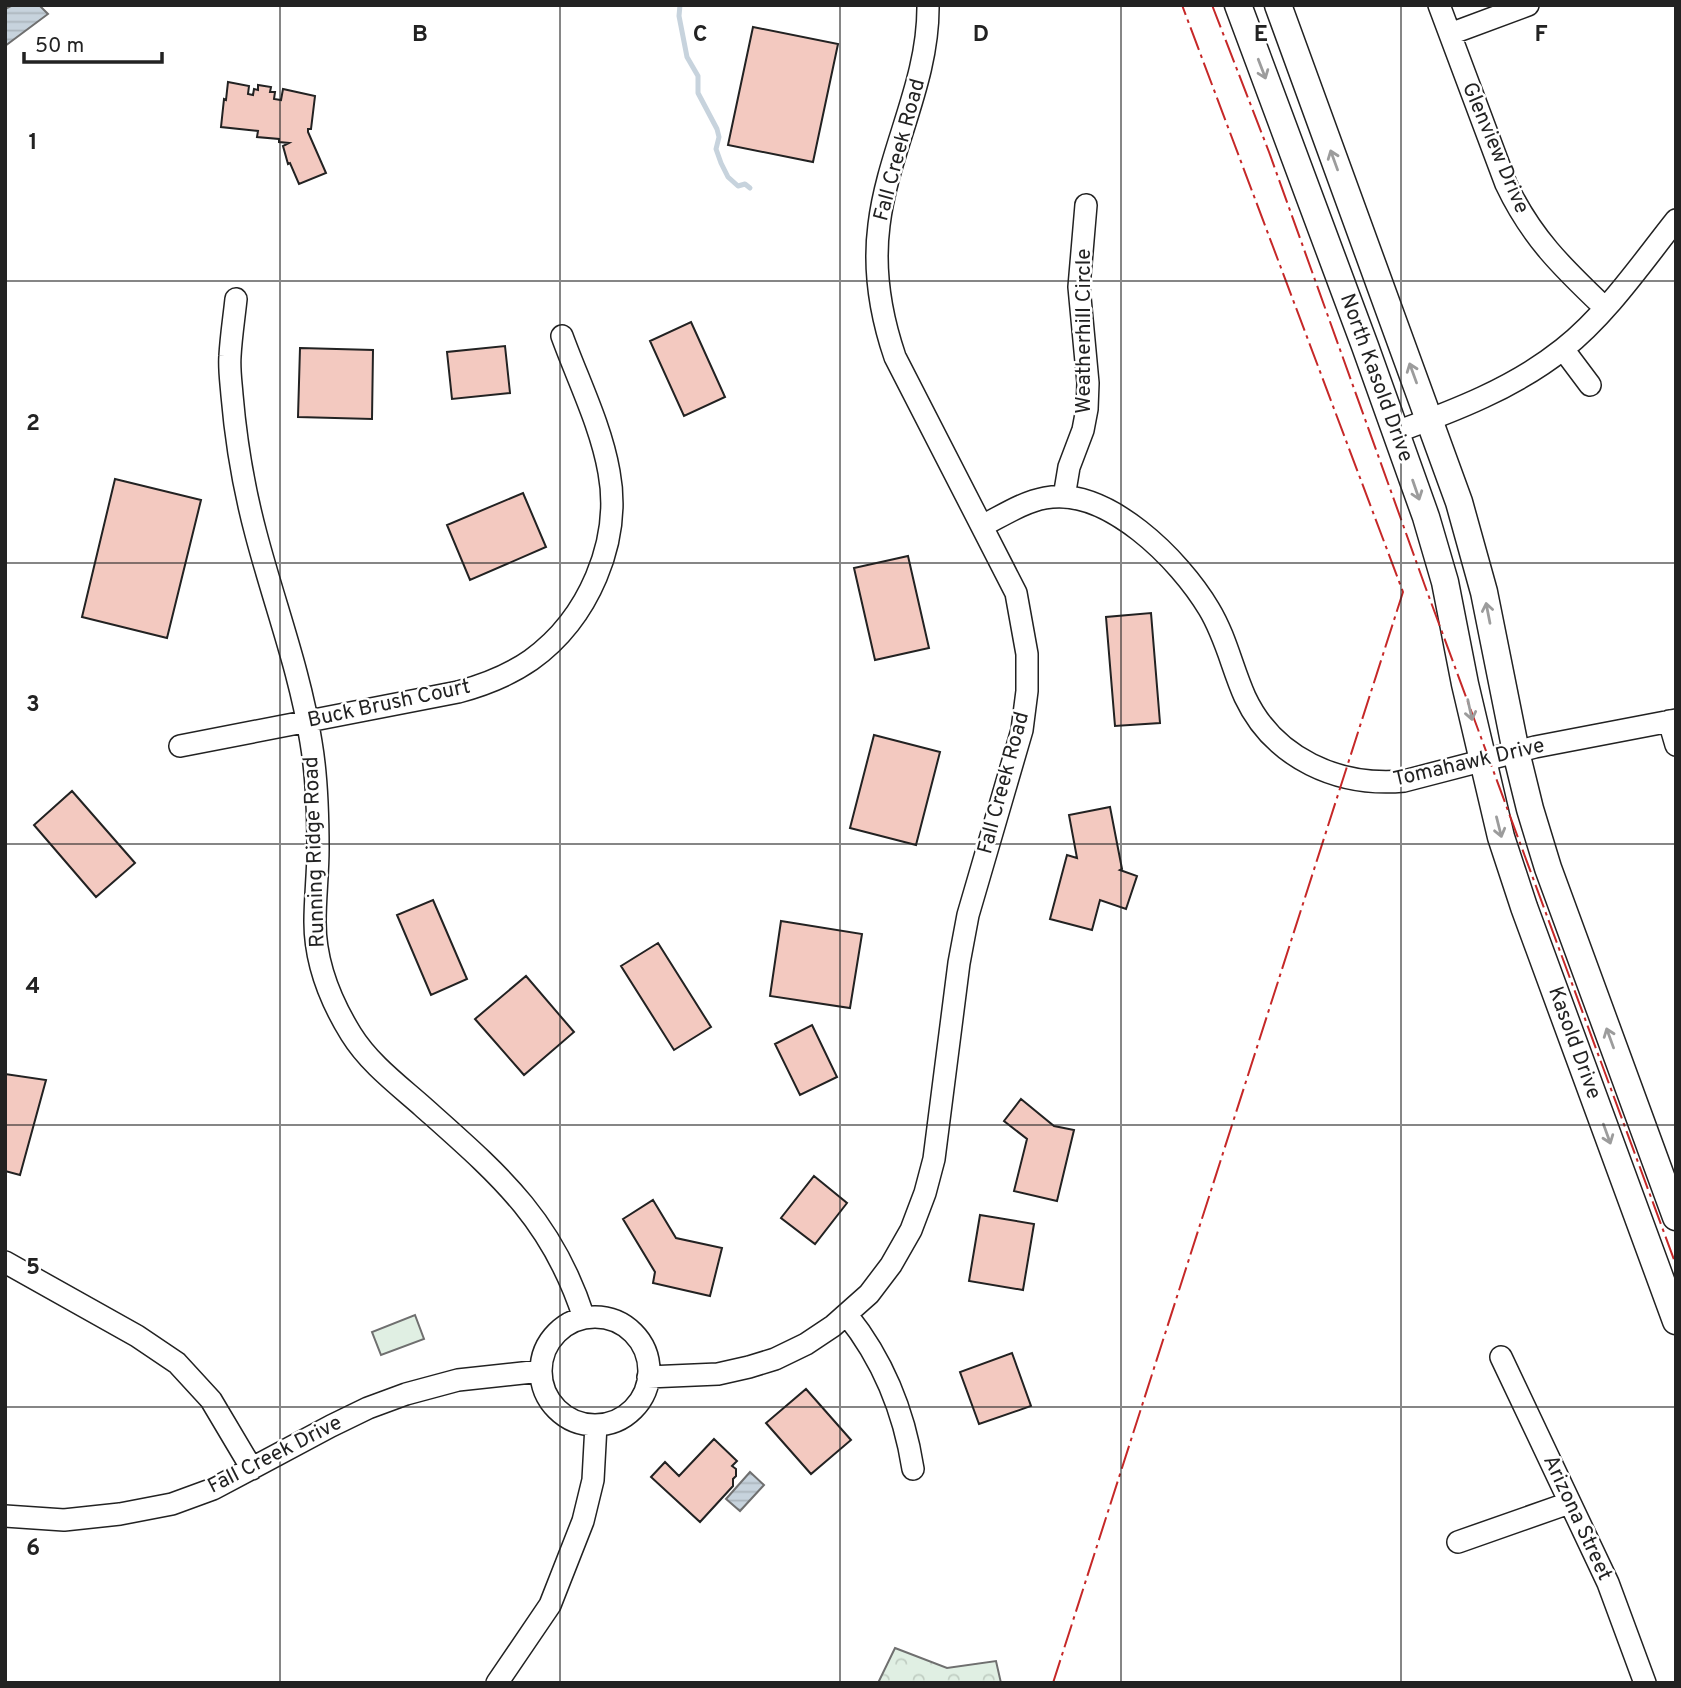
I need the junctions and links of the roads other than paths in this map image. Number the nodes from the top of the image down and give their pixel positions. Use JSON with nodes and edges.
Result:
{"nodes":[{"id":1,"x":928,"y":5,"type":"edge"},
{"id":2,"x":1238,"y":5,"type":"edge"},
{"id":3,"x":1278,"y":5,"type":"edge"},
{"id":4,"x":1439,"y":5,"type":"edge"},
{"id":5,"x":1528,"y":5,"type":"edge"},
{"id":6,"x":1450,"y":34,"type":"junction"},
{"id":7,"x":1086,"y":205,"type":"dead end"},
{"id":8,"x":1676,"y":220,"type":"edge"},
{"id":9,"x":236,"y":299,"type":"dead end"},
{"id":10,"x":1604,"y":307,"type":"junction"},
{"id":11,"x":562,"y":336,"type":"dead end"},
{"id":12,"x":1563,"y":349,"type":"junction"},
{"id":13,"x":1590,"y":385,"type":"dead end"},
{"id":14,"x":1429,"y":419,"type":"junction"},
{"id":15,"x":1396,"y":432,"type":"junction"},
{"id":16,"x":1064,"y":496,"type":"junction"},
{"id":17,"x":982,"y":526,"type":"junction"},
{"id":18,"x":1673,"y":720,"type":"edge"},
{"id":19,"x":307,"y":722,"type":"junction"},
{"id":20,"x":1676,"y":745,"type":"edge"},
{"id":21,"x":180,"y":747,"type":"dead end"},
{"id":22,"x":1516,"y":752,"type":"junction"},
{"id":23,"x":1483,"y":761,"type":"junction"},
{"id":24,"x":1676,"y":1217,"type":"edge"},
{"id":25,"x":5,"y":1262,"type":"edge"},
{"id":26,"x":847,"y":1315,"type":"junction"},
{"id":27,"x":584,"y":1318,"type":"junction"},
{"id":28,"x":1676,"y":1321,"type":"edge"},
{"id":29,"x":1501,"y":1357,"type":"dead end"},
{"id":30,"x":541,"y":1371,"type":"junction"},
{"id":31,"x":648,"y":1377,"type":"junction"},
{"id":32,"x":596,"y":1425,"type":"junction"},
{"id":33,"x":252,"y":1469,"type":"junction"},
{"id":34,"x":913,"y":1469,"type":"dead end"},
{"id":35,"x":1569,"y":1503,"type":"junction"},
{"id":36,"x":5,"y":1516,"type":"edge"},
{"id":37,"x":1458,"y":1542,"type":"dead end"},
{"id":38,"x":497,"y":1683,"type":"edge"},
{"id":39,"x":1645,"y":1683,"type":"edge"}],
"edges":[{"from":1,"to":17,"type":"street","name":"Fall Creek Road"},
{"from":2,"to":15,"type":"main road","name":"North Kasold Drive","one_way":true},
{"from":14,"to":3,"type":"main road","name":"North Kasold Drive","one_way":true},
{"from":4,"to":6,"type":"street","name":"Glenview Drive"},
{"from":5,"to":6,"type":"street"},
{"from":6,"to":10,"type":"street","name":"Glenview Drive"},
{"from":7,"to":16,"type":"street","name":"Weatherhill Circle"},
{"from":8,"to":10,"type":"street"},
{"from":9,"to":19,"type":"street","name":"Running Ridge Road"},
{"from":10,"to":12,"type":"street"},
{"from":11,"to":19,"type":"street","name":"Buck Brush Court"},
{"from":12,"to":13,"type":"street"},
{"from":12,"to":14,"type":"street"},
{"from":14,"to":15,"type":"street"},
{"from":22,"to":14,"type":"main road","name":"North Kasold Drive","one_way":true},
{"from":15,"to":23,"type":"main road","name":"North Kasold Drive","one_way":true},
{"from":16,"to":17,"type":"street","name":"Tomahawk Drive"},
{"from":16,"to":23,"type":"street","name":"Tomahawk Drive"},
{"from":17,"to":26,"type":"street","name":"Fall Creek Road"},
{"from":18,"to":20,"type":"street"},
{"from":18,"to":22,"type":"street","name":"Tomahawk Drive"},
{"from":19,"to":21,"type":"street","name":"Buck Brush Court"},
{"from":19,"to":27,"type":"street","name":"Running Ridge Road"},
{"from":22,"to":23,"type":"street","name":"Tomahawk Drive"},
{"from":24,"to":22,"type":"main road","name":"Kasold Drive","one_way":true},
{"from":23,"to":28,"type":"main road","name":"Kasold Drive","one_way":true},
{"from":25,"to":33,"type":"street"},
{"from":26,"to":31,"type":"street","name":"Fall Creek Road"},
{"from":26,"to":34,"type":"street"},
{"from":27,"to":30,"type":"street"},
{"from":27,"to":31,"type":"street"},
{"from":29,"to":35,"type":"street","name":"Arizona Street"},
{"from":30,"to":32,"type":"street"},
{"from":30,"to":33,"type":"street","name":"Fall Creek Drive"},
{"from":31,"to":32,"type":"street"},
{"from":32,"to":38,"type":"street"},
{"from":33,"to":36,"type":"street","name":"Fall Creek Drive"},
{"from":35,"to":37,"type":"street"},
{"from":35,"to":39,"type":"street","name":"Arizona Street"}]}
